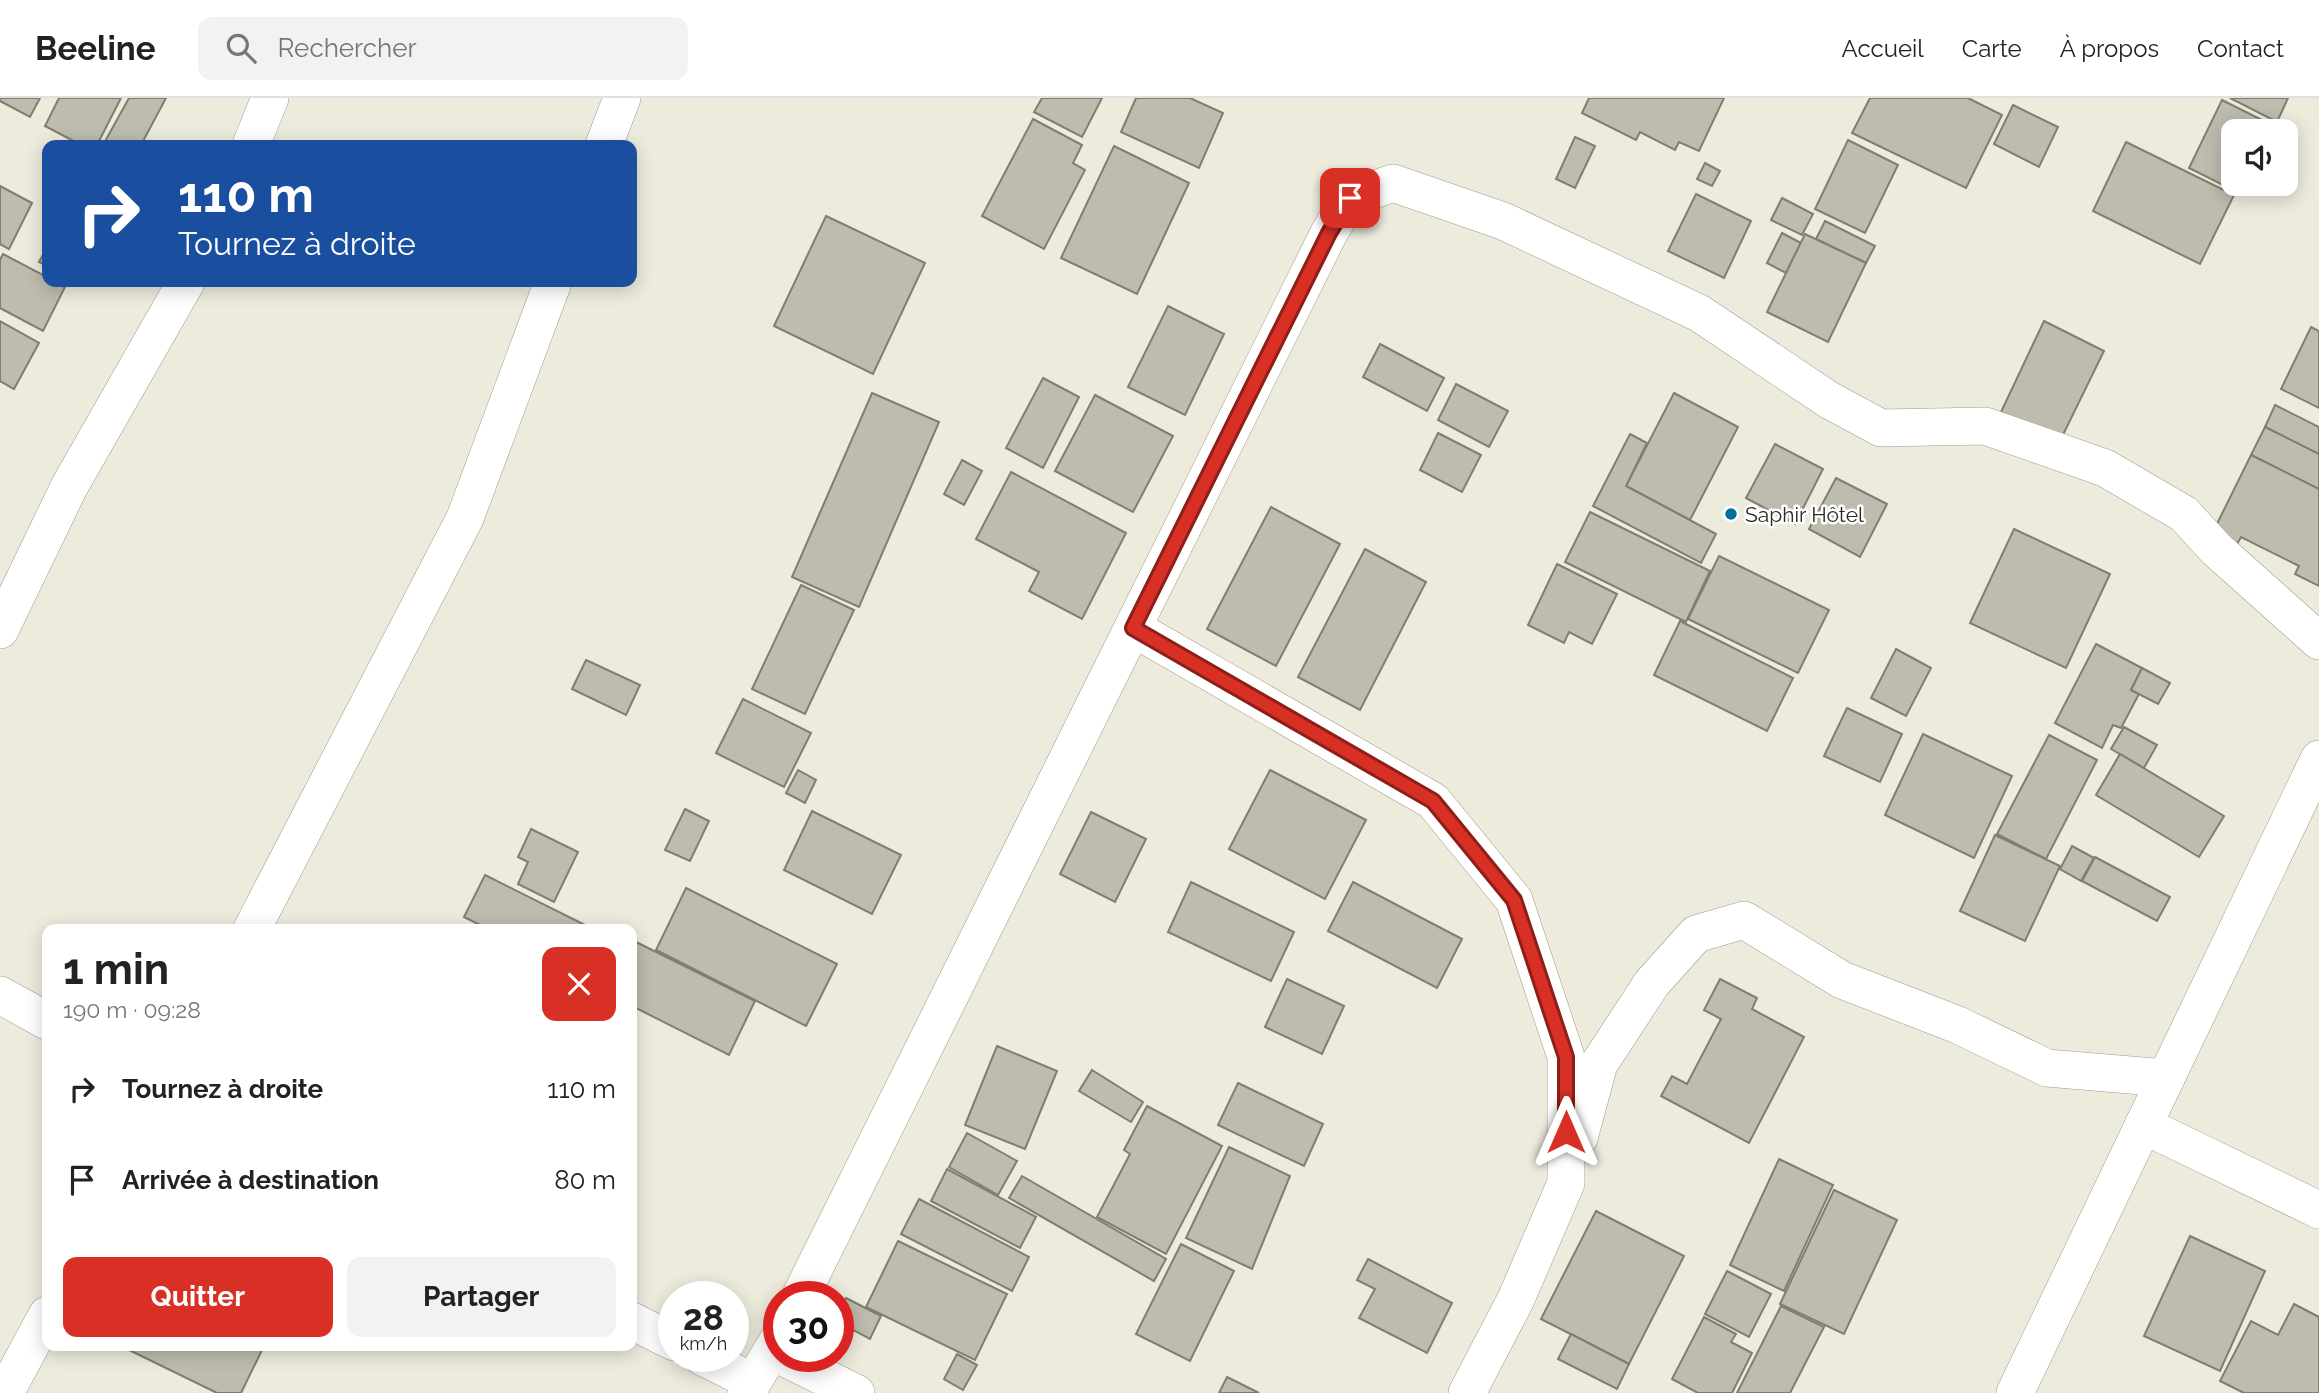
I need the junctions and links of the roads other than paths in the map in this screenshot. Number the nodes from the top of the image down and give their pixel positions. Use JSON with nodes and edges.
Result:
{"nodes":[{"id":1,"x":270,"y":98,"type":"edge"},
{"id":2,"x":622,"y":98,"type":"edge"},
{"id":3,"x":253,"y":140,"type":"edge"},
{"id":4,"x":606,"y":140,"type":"edge"},
{"id":5,"x":183,"y":287,"type":"edge"},
{"id":6,"x":551,"y":287,"type":"edge"},
{"id":7,"x":1133,"y":628,"type":"junction"},
{"id":8,"x":0,"y":630,"type":"edge"},
{"id":9,"x":2319,"y":641,"type":"edge"},
{"id":10,"x":2319,"y":759,"type":"edge"},
{"id":11,"x":255,"y":924,"type":"edge"},
{"id":12,"x":0,"y":995,"type":"edge"},
{"id":13,"x":42,"y":1018,"type":"edge"},
{"id":14,"x":2166,"y":1078,"type":"junction"},
{"id":15,"x":2143,"y":1125,"type":"junction"},
{"id":16,"x":1566,"y":1183,"type":"junction"},
{"id":17,"x":2319,"y":1209,"type":"edge"},
{"id":18,"x":808,"y":1281,"type":"edge"},
{"id":19,"x":42,"y":1324,"type":"edge"},
{"id":20,"x":637,"y":1324,"type":"edge"},
{"id":21,"x":658,"y":1334,"type":"edge"},
{"id":22,"x":763,"y":1369,"type":"edge"},
{"id":23,"x":725,"y":1372,"type":"edge"},
{"id":24,"x":817,"y":1372,"type":"edge"},
{"id":25,"x":748,"y":1387,"type":"edge"},
{"id":26,"x":5,"y":1393,"type":"edge"},
{"id":27,"x":856,"y":1393,"type":"edge"},
{"id":28,"x":1467,"y":1393,"type":"edge"},
{"id":29,"x":2015,"y":1393,"type":"edge"}],
"edges":[{"from":1,"to":3,"type":"street"},
{"from":2,"to":4,"type":"street"},
{"from":5,"to":8,"type":"street"},
{"from":6,"to":11,"type":"street"},
{"from":7,"to":9,"type":"street"},
{"from":7,"to":16,"type":"street"},
{"from":7,"to":18,"type":"street"},
{"from":10,"to":14,"type":"street"},
{"from":12,"to":13,"type":"street"},
{"from":14,"to":15,"type":"street"},
{"from":14,"to":16,"type":"street"},
{"from":15,"to":17,"type":"street"},
{"from":15,"to":29,"type":"street"},
{"from":16,"to":28,"type":"street"},
{"from":19,"to":26,"type":"street"},
{"from":20,"to":21,"type":"street"},
{"from":22,"to":25,"type":"street"},
{"from":23,"to":25,"type":"street"},
{"from":24,"to":27,"type":"street"}]}
